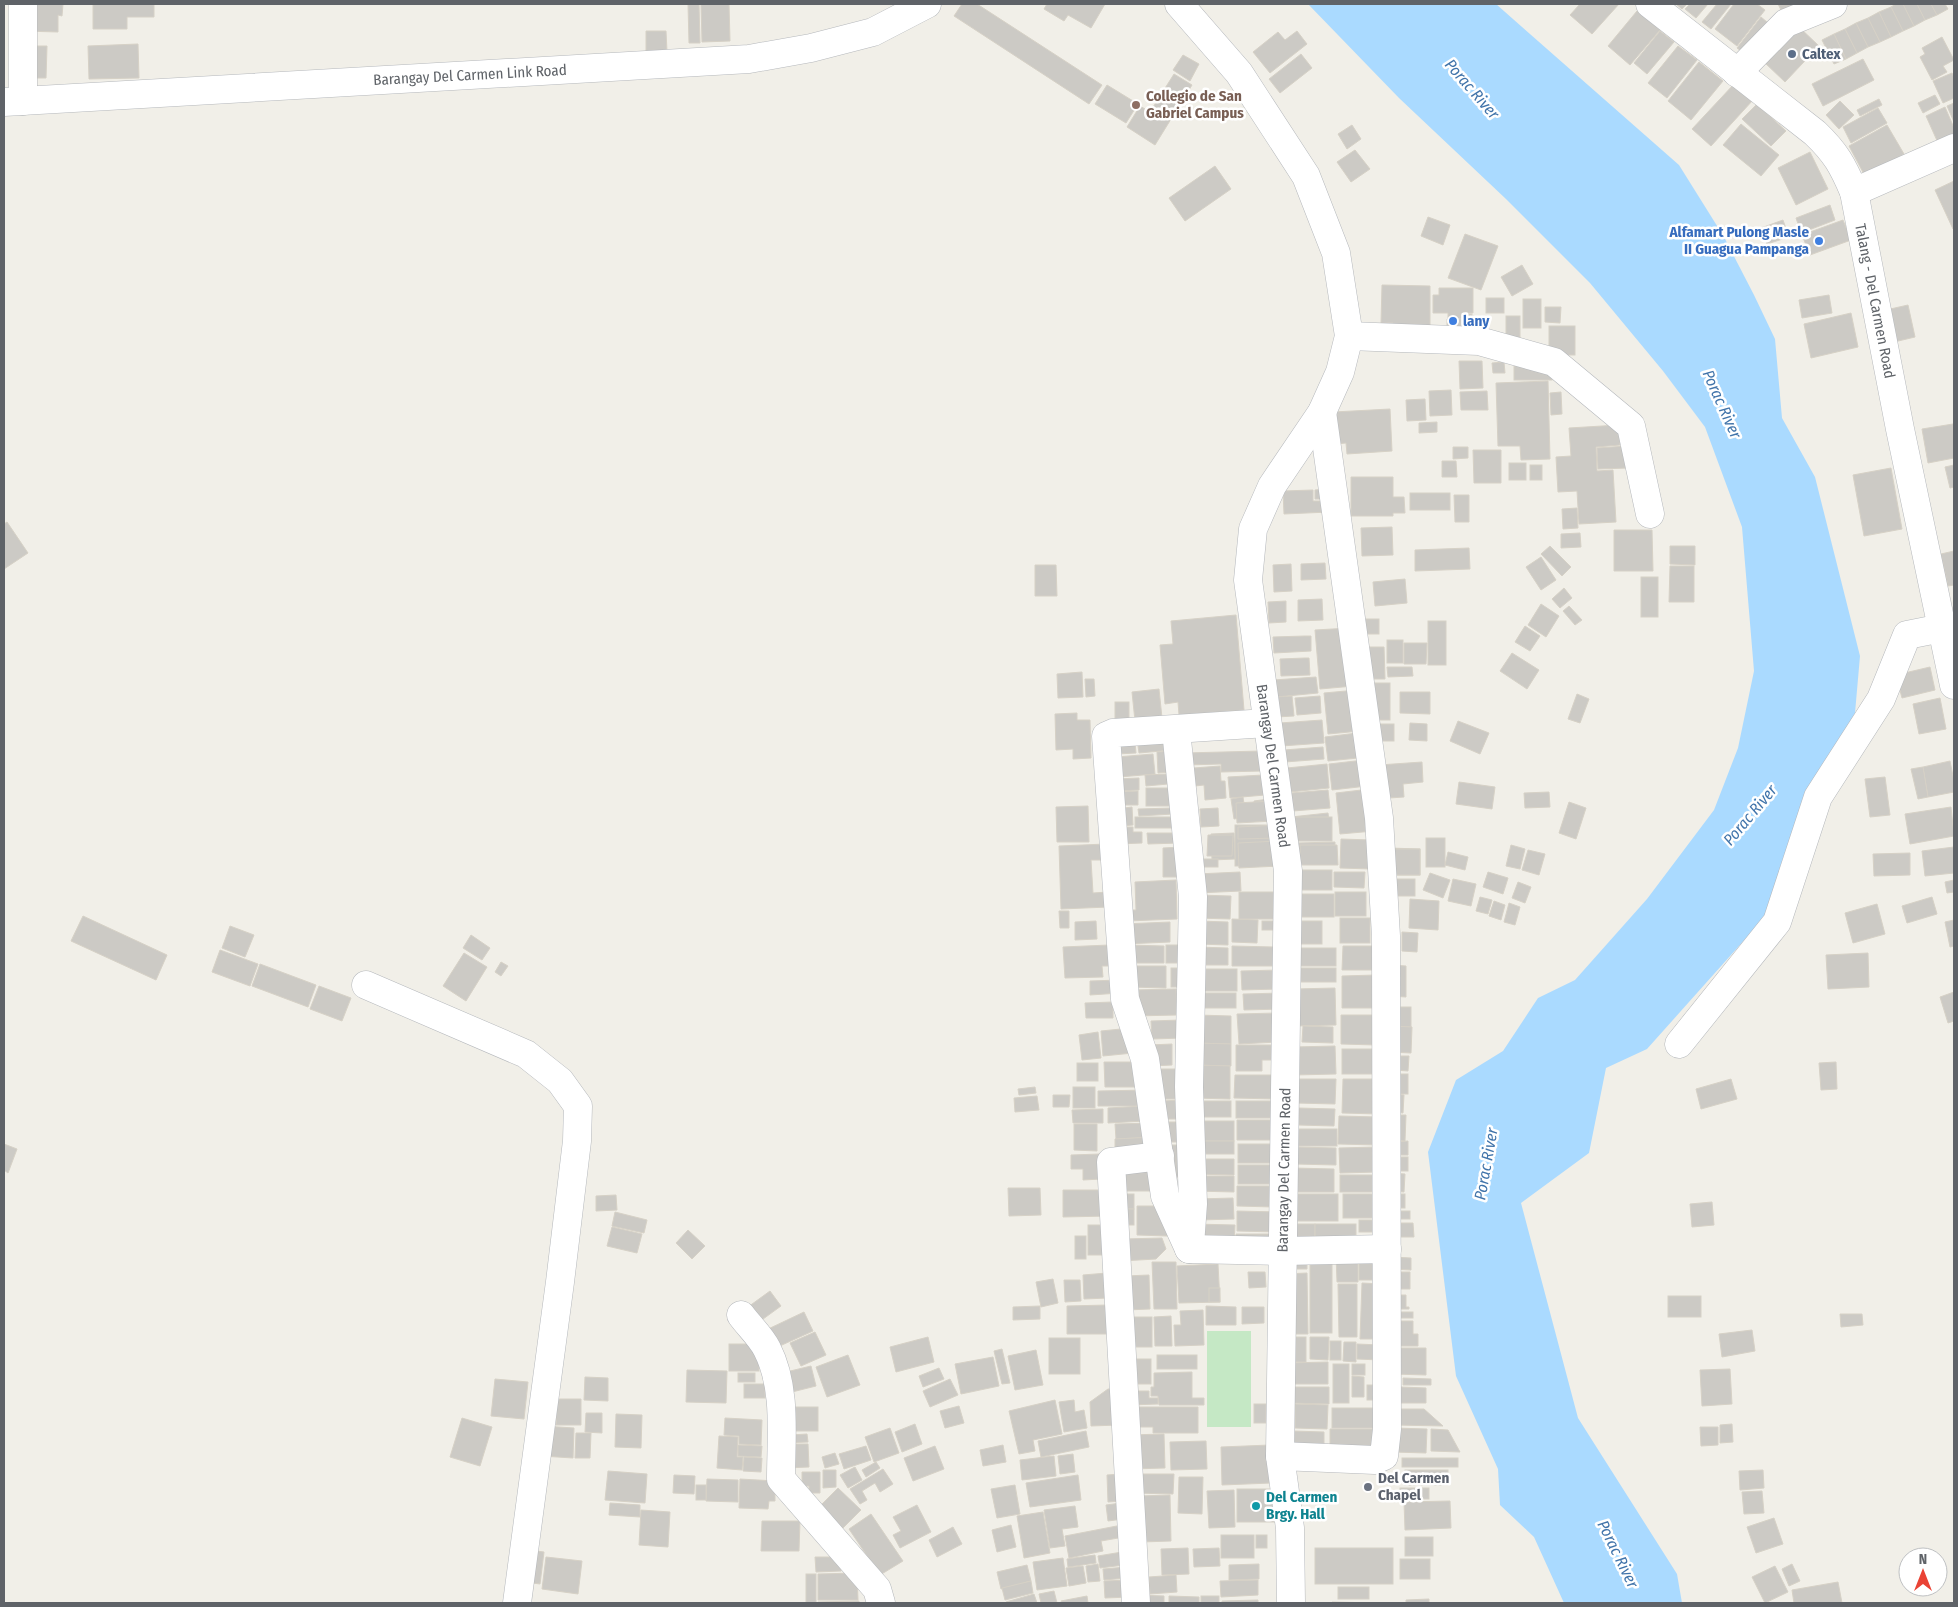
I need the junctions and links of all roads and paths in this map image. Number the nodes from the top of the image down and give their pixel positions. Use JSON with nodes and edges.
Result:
{"nodes":[{"id":1,"x":22,"y":4,"type":"edge"},
{"id":2,"x":927,"y":4,"type":"edge"},
{"id":3,"x":1179,"y":4,"type":"edge"},
{"id":4,"x":1650,"y":4,"type":"edge"},
{"id":5,"x":1833,"y":4,"type":"edge"},
{"id":6,"x":1737,"y":73,"type":"junction"},
{"id":7,"x":13,"y":101,"type":"edge"},
{"id":8,"x":1954,"y":148,"type":"edge"},
{"id":9,"x":1854,"y":192,"type":"junction"},
{"id":10,"x":1350,"y":336,"type":"junction"},
{"id":11,"x":1322,"y":412,"type":"junction"},
{"id":12,"x":1650,"y":514,"type":"dead end"},
{"id":13,"x":1942,"y":628,"type":"junction"},
{"id":14,"x":1954,"y":685,"type":"edge"},
{"id":15,"x":1268,"y":723,"type":"junction"},
{"id":16,"x":1176,"y":730,"type":"junction"},
{"id":17,"x":366,"y":986,"type":"dead end"},
{"id":18,"x":1679,"y":1044,"type":"dead end"},
{"id":19,"x":1160,"y":1156,"type":"junction"},
{"id":20,"x":1189,"y":1249,"type":"junction"},
{"id":21,"x":1387,"y":1249,"type":"junction"},
{"id":22,"x":1283,"y":1251,"type":"junction"},
{"id":23,"x":741,"y":1315,"type":"dead end"},
{"id":24,"x":1280,"y":1456,"type":"junction"},
{"id":25,"x":517,"y":1603,"type":"edge"},
{"id":26,"x":881,"y":1603,"type":"edge"},
{"id":27,"x":1136,"y":1603,"type":"edge"},
{"id":28,"x":1290,"y":1603,"type":"edge"}],
"edges":[{"from":1,"to":7,"type":"street"},
{"from":2,"to":7,"type":"street","name":"Barangay Del Carmen Link Road"},
{"from":3,"to":10,"type":"street","name":"Barangay Del Carmen Road"},
{"from":4,"to":6,"type":"street","name":"Talang - Del Carmen Road"},
{"from":5,"to":6,"type":"street"},
{"from":6,"to":9,"type":"street","name":"Talang - Del Carmen Road"},
{"from":8,"to":9,"type":"street"},
{"from":9,"to":13,"type":"street","name":"Talang - Del Carmen Road"},
{"from":10,"to":11,"type":"street","name":"Barangay Del Carmen Road"},
{"from":10,"to":12,"type":"street"},
{"from":11,"to":15,"type":"street","name":"Barangay Del Carmen Road"},
{"from":11,"to":21,"type":"street"},
{"from":13,"to":14,"type":"street","name":"Talang - Del Carmen Road"},
{"from":13,"to":18,"type":"street"},
{"from":15,"to":16,"type":"street"},
{"from":15,"to":22,"type":"street","name":"Barangay Del Carmen Road"},
{"from":16,"to":19,"type":"street"},
{"from":16,"to":20,"type":"street"},
{"from":17,"to":25,"type":"street"},
{"from":19,"to":20,"type":"street"},
{"from":19,"to":27,"type":"street"},
{"from":20,"to":22,"type":"street"},
{"from":21,"to":22,"type":"street"},
{"from":21,"to":24,"type":"street"},
{"from":22,"to":24,"type":"street","name":"Barangay Del Carmen Road"},
{"from":23,"to":26,"type":"street"},
{"from":24,"to":28,"type":"street","name":"Barangay Del Carmen Road"}]}
